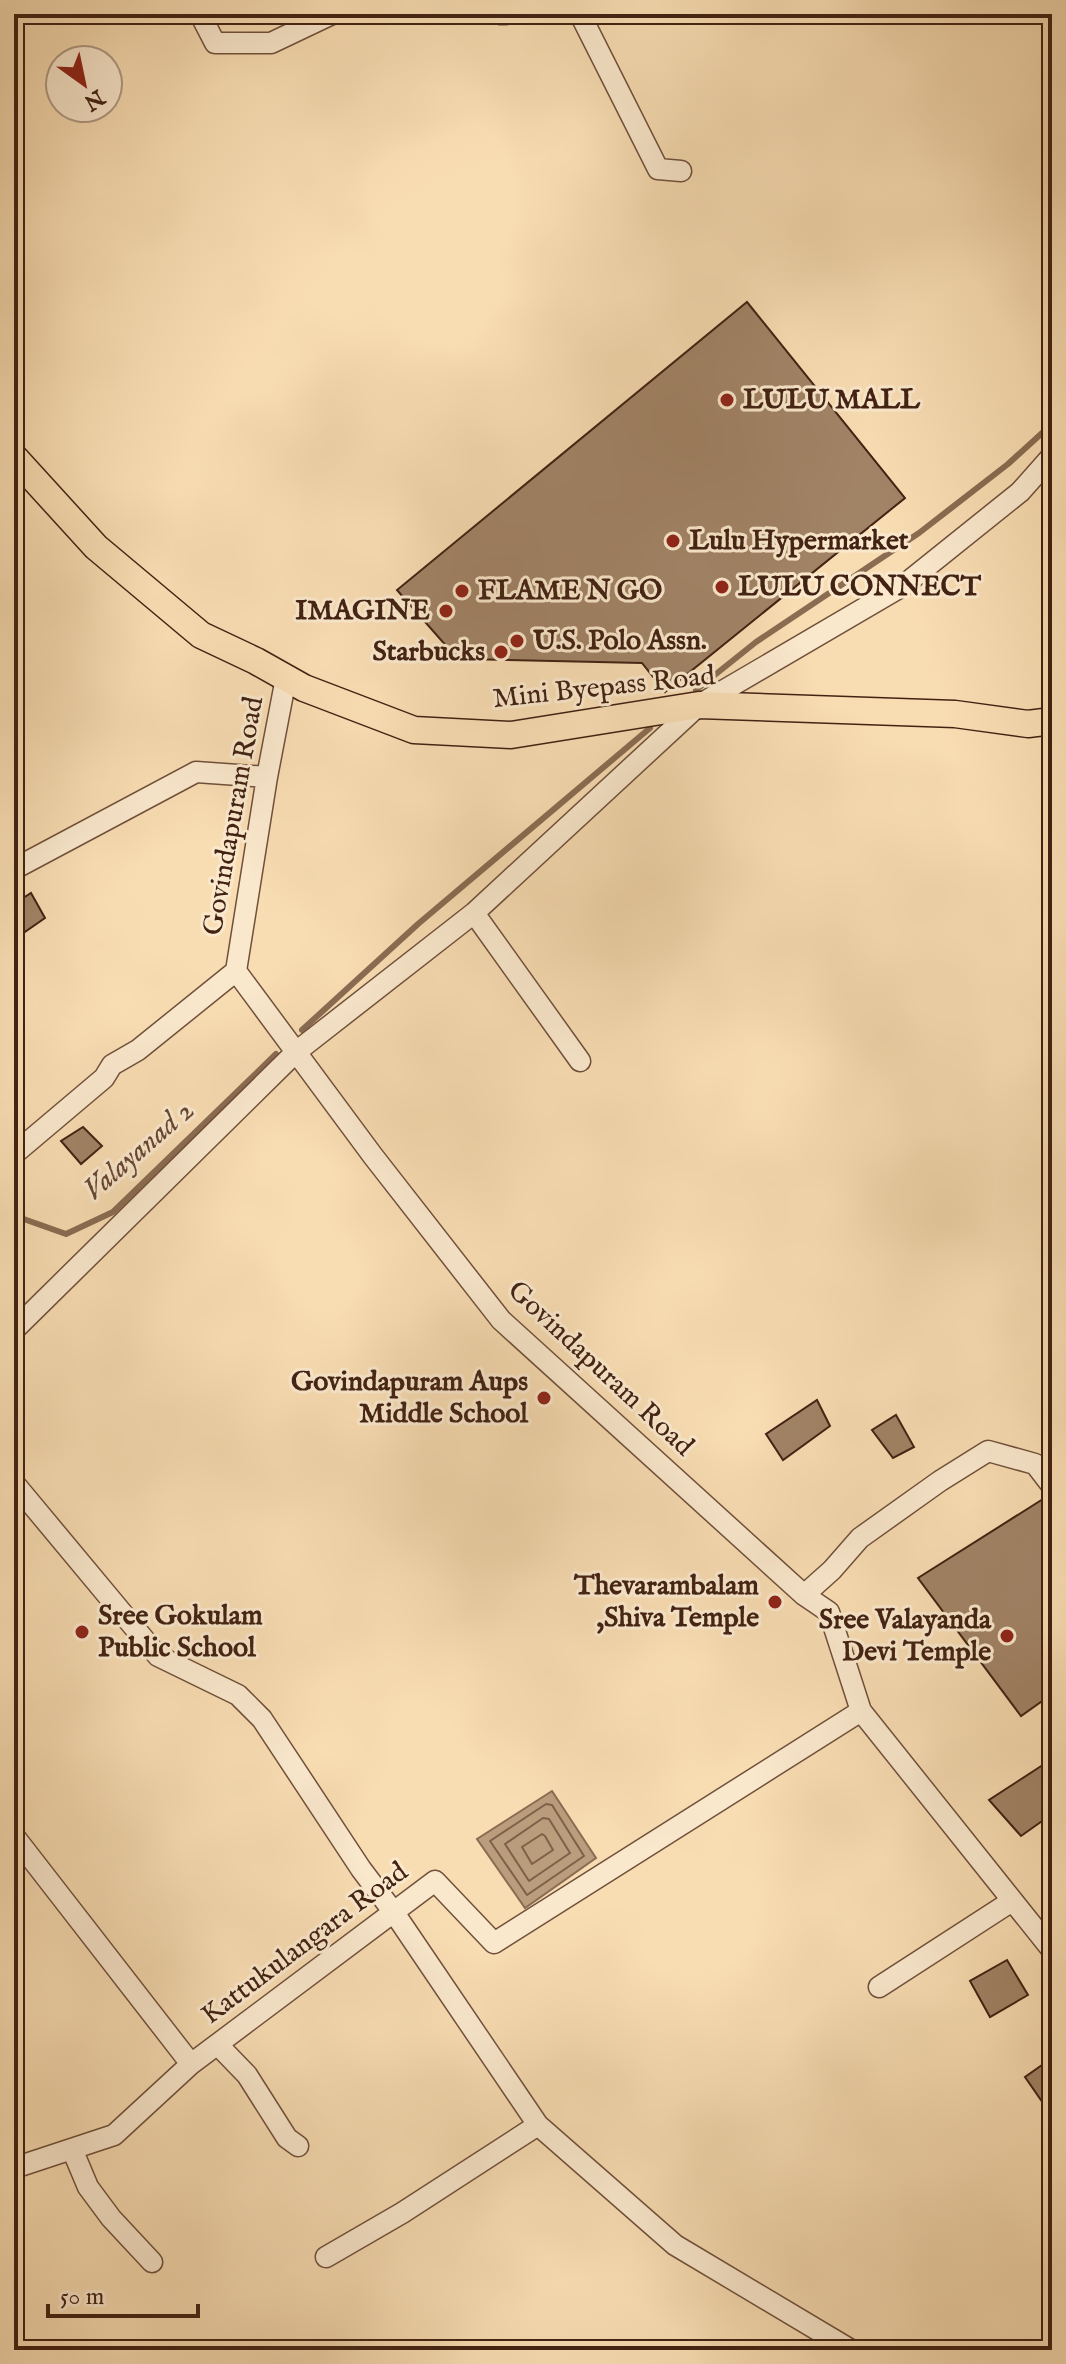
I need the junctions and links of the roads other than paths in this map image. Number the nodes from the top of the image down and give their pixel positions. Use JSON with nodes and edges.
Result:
{"nodes":[{"id":1,"x":200,"y":14,"type":"edge"},
{"id":2,"x":332,"y":14,"type":"edge"},
{"id":3,"x":580,"y":14,"type":"edge"},
{"id":4,"x":681,"y":171,"type":"dead end"},
{"id":5,"x":1052,"y":456,"type":"edge"},
{"id":6,"x":14,"y":457,"type":"edge"},
{"id":7,"x":286,"y":678,"type":"junction"},
{"id":8,"x":699,"y":705,"type":"junction"},
{"id":9,"x":1052,"y":721,"type":"edge"},
{"id":10,"x":267,"y":777,"type":"junction"},
{"id":11,"x":14,"y":869,"type":"edge"},
{"id":12,"x":474,"y":913,"type":"junction"},
{"id":13,"x":236,"y":971,"type":"junction"},
{"id":14,"x":296,"y":1052,"type":"junction"},
{"id":15,"x":580,"y":1061,"type":"dead end"},
{"id":16,"x":14,"y":1154,"type":"edge"},
{"id":17,"x":14,"y":1330,"type":"edge"},
{"id":18,"x":14,"y":1483,"type":"edge"},
{"id":19,"x":1052,"y":1486,"type":"edge"},
{"id":20,"x":804,"y":1595,"type":"junction"},
{"id":21,"x":861,"y":1711,"type":"junction"},
{"id":22,"x":14,"y":1836,"type":"edge"},
{"id":23,"x":1012,"y":1901,"type":"junction"},
{"id":24,"x":395,"y":1914,"type":"junction"},
{"id":25,"x":1052,"y":1950,"type":"edge"},
{"id":26,"x":879,"y":1987,"type":"dead end"},
{"id":27,"x":218,"y":2045,"type":"junction"},
{"id":28,"x":191,"y":2064,"type":"junction"},
{"id":29,"x":538,"y":2125,"type":"junction"},
{"id":30,"x":298,"y":2146,"type":"dead end"},
{"id":31,"x":72,"y":2149,"type":"junction"},
{"id":32,"x":14,"y":2168,"type":"edge"},
{"id":33,"x":326,"y":2257,"type":"dead end"},
{"id":34,"x":152,"y":2262,"type":"dead end"},
{"id":35,"x":851,"y":2350,"type":"edge"}],
"edges":[{"from":1,"to":2,"type":"street"},
{"from":3,"to":4,"type":"street"},
{"from":5,"to":8,"type":"street"},
{"from":6,"to":7,"type":"main road","name":"Mini Byepass Road"},
{"from":7,"to":8,"type":"main road","name":"Mini Byepass Road"},
{"from":7,"to":10,"type":"street","name":"Govindapuram Road"},
{"from":8,"to":9,"type":"main road","name":"Mini Byepass Road"},
{"from":8,"to":12,"type":"street"},
{"from":10,"to":11,"type":"street"},
{"from":10,"to":13,"type":"street","name":"Govindapuram Road"},
{"from":12,"to":14,"type":"street"},
{"from":12,"to":15,"type":"street"},
{"from":13,"to":14,"type":"street","name":"Govindapuram Road"},
{"from":13,"to":16,"type":"street"},
{"from":14,"to":17,"type":"street"},
{"from":14,"to":20,"type":"street","name":"Govindapuram Road"},
{"from":18,"to":24,"type":"street"},
{"from":19,"to":20,"type":"street"},
{"from":20,"to":21,"type":"street","name":"Govindapuram Road"},
{"from":21,"to":23,"type":"street","name":"Govindapuram Road"},
{"from":21,"to":24,"type":"street","name":"Kattukulangara Road"},
{"from":22,"to":28,"type":"street"},
{"from":23,"to":25,"type":"street","name":"Govindapuram Road"},
{"from":23,"to":26,"type":"street"},
{"from":24,"to":27,"type":"street","name":"Kattukulangara Road"},
{"from":24,"to":29,"type":"street"},
{"from":27,"to":28,"type":"street","name":"Kattukulangara Road"},
{"from":27,"to":30,"type":"street"},
{"from":28,"to":31,"type":"street","name":"Kattukulangara Road"},
{"from":29,"to":33,"type":"street"},
{"from":29,"to":35,"type":"street"},
{"from":31,"to":32,"type":"street","name":"Kattukulangara Road"},
{"from":31,"to":34,"type":"street"}]}
